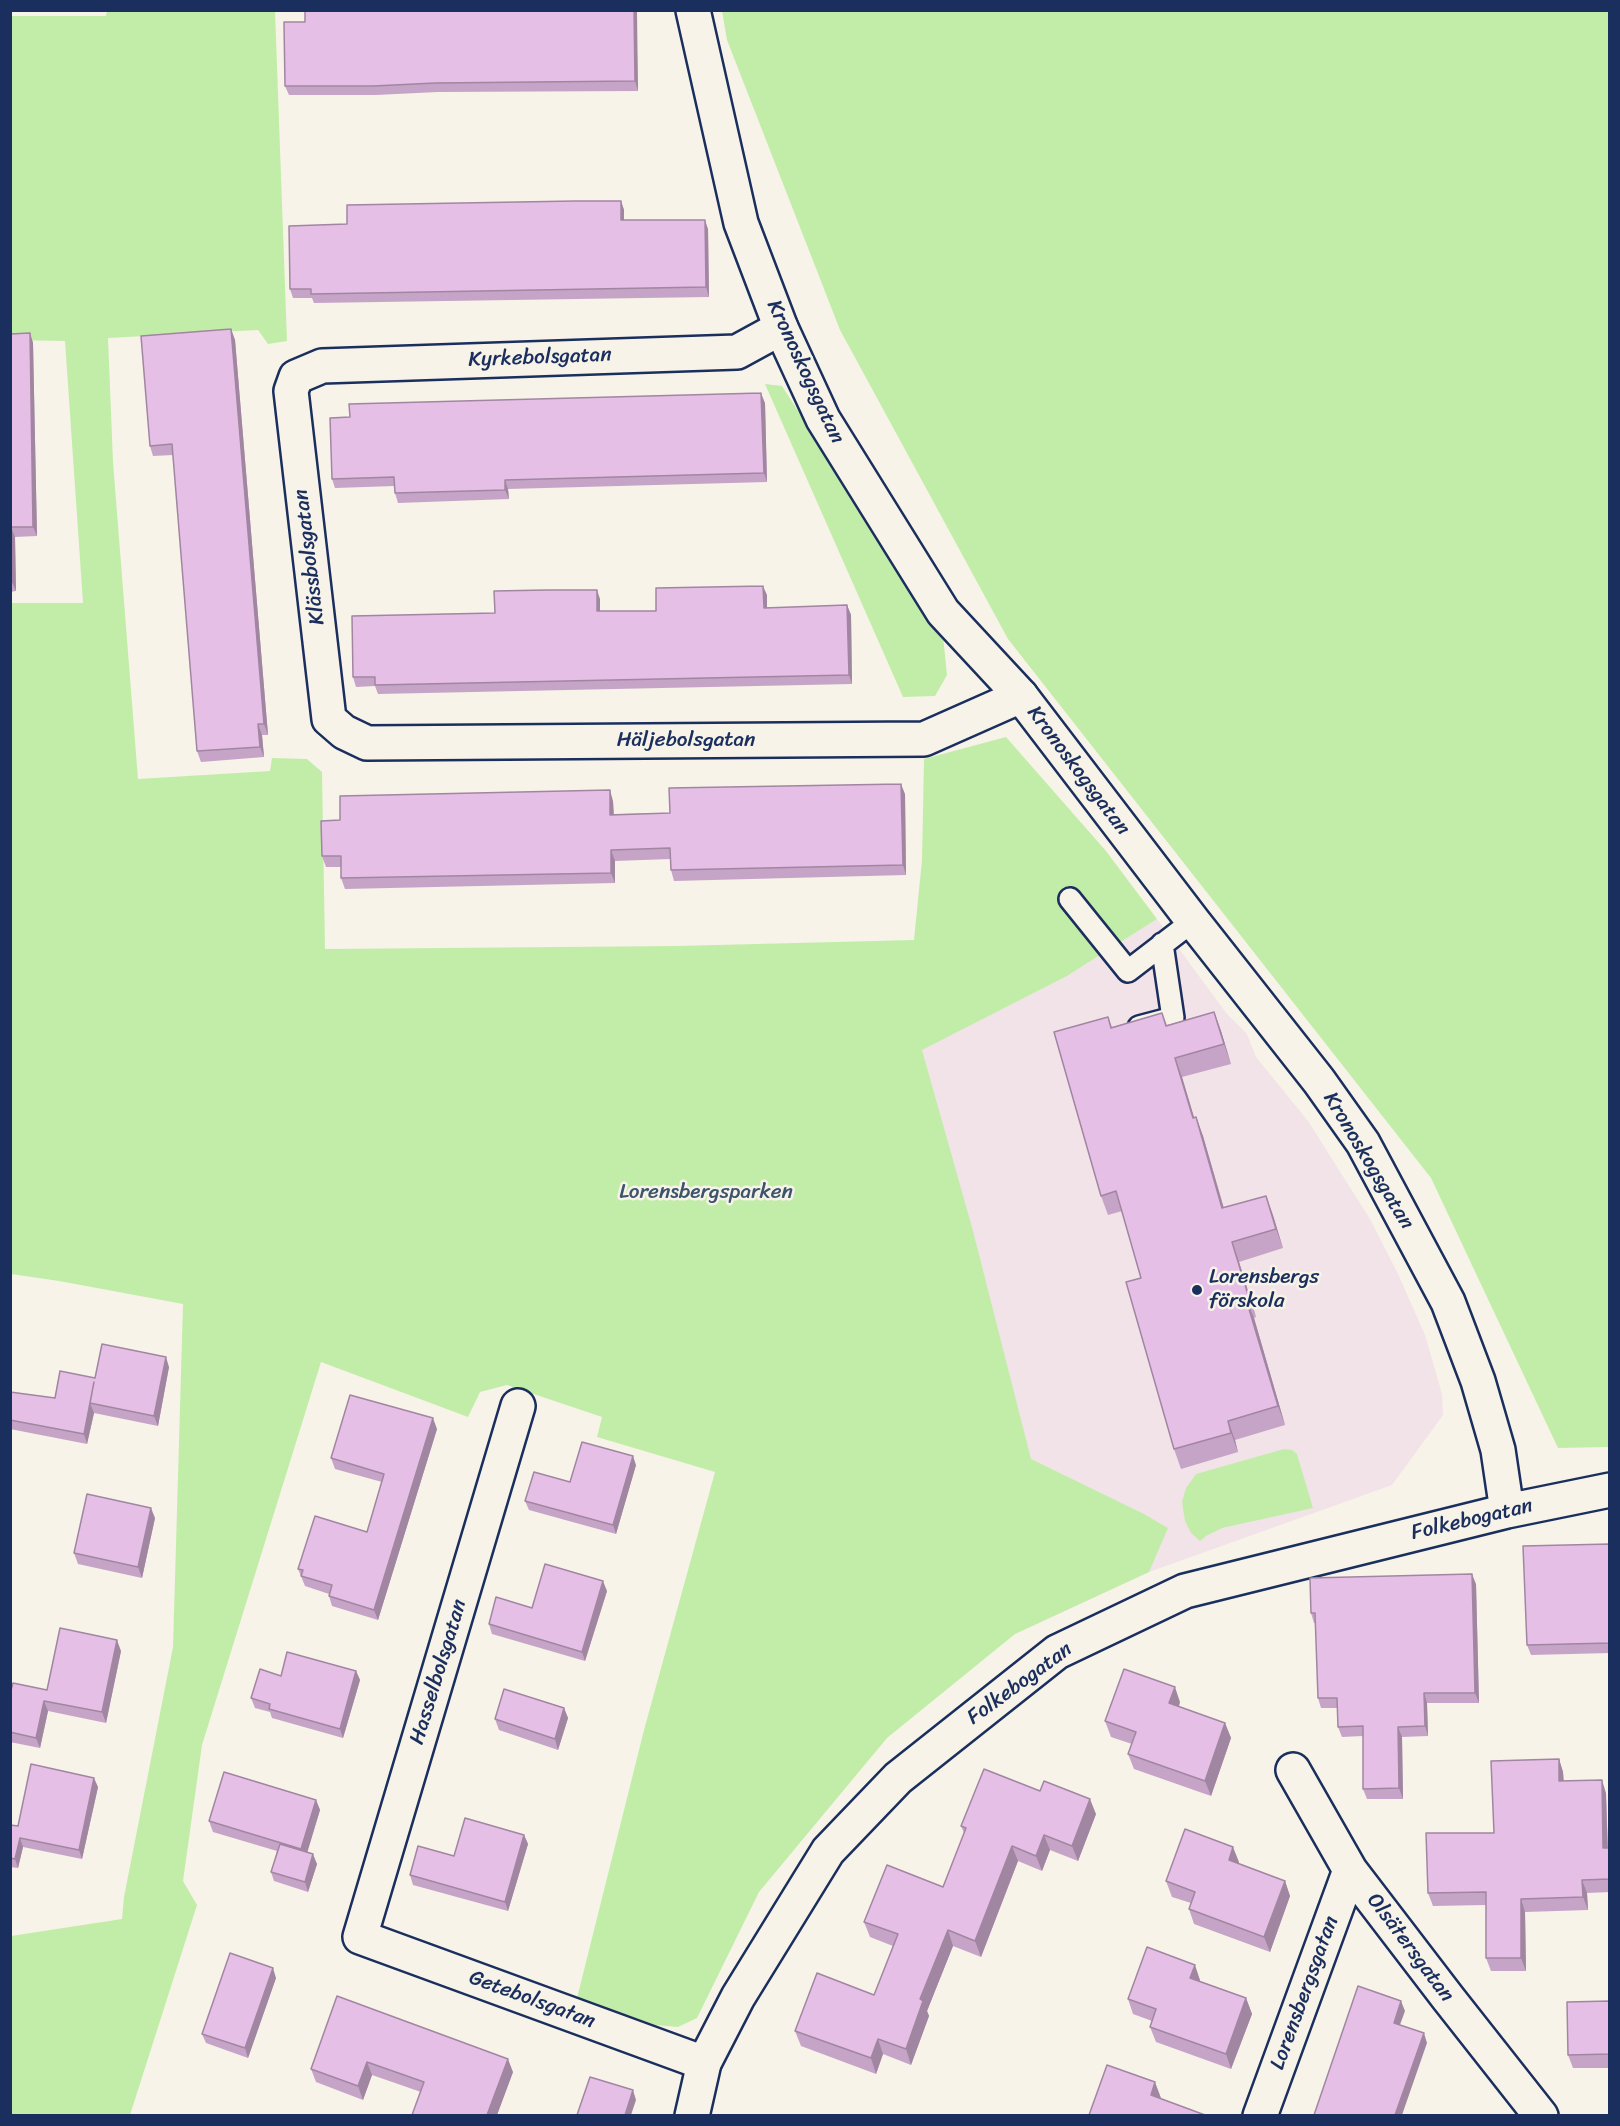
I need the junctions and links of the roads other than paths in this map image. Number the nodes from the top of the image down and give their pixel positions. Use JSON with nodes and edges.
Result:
{"nodes":[{"id":1,"x":693,"y":10,"type":"edge"},
{"id":2,"x":781,"y":328,"type":"junction"},
{"id":3,"x":296,"y":377,"type":"joint"},
{"id":4,"x":1021,"y":696,"type":"junction"},
{"id":5,"x":344,"y":732,"type":"joint"},
{"id":6,"x":1070,"y":899,"type":"dead end"},
{"id":7,"x":1192,"y":921,"type":"junction"},
{"id":8,"x":1162,"y":944,"type":"junction"},
{"id":9,"x":1128,"y":1030,"type":"edge"},
{"id":10,"x":518,"y":1406,"type":"dead end"},
{"id":11,"x":1610,"y":1490,"type":"edge"},
{"id":12,"x":1507,"y":1511,"type":"junction"},
{"id":13,"x":1293,"y":1770,"type":"dead end"},
{"id":14,"x":1350,"y":1870,"type":"junction"},
{"id":15,"x":360,"y":1937,"type":"joint"},
{"id":16,"x":704,"y":2063,"type":"junction"},
{"id":17,"x":692,"y":2115,"type":"edge"},
{"id":18,"x":1260,"y":2115,"type":"edge"},
{"id":19,"x":1540,"y":2115,"type":"edge"}],
"edges":[{"from":1,"to":2,"type":"street","name":"Kronoskogsgatan"},
{"from":2,"to":3,"type":"street","name":"Kyrkebolsgatan"},
{"from":2,"to":4,"type":"street","name":"Kronoskogsgatan"},
{"from":3,"to":5,"type":"street","name":"Klässbolsgatan"},
{"from":4,"to":5,"type":"street","name":"Häljebolsgatan"},
{"from":4,"to":7,"type":"street","name":"Kronoskogsgatan"},
{"from":6,"to":8,"type":"lane"},
{"from":7,"to":8,"type":"lane"},
{"from":7,"to":12,"type":"street","name":"Kronoskogsgatan"},
{"from":8,"to":9,"type":"lane"},
{"from":10,"to":15,"type":"street","name":"Hasselbolsgatan"},
{"from":11,"to":12,"type":"street","name":"Folkebogatan"},
{"from":12,"to":16,"type":"street","name":"Folkebogatan"},
{"from":13,"to":14,"type":"street","name":"Olsätersgatan"},
{"from":14,"to":18,"type":"street","name":"Lorensbergsgatan"},
{"from":14,"to":19,"type":"street","name":"Olsätersgatan"},
{"from":15,"to":16,"type":"street","name":"Getebolsgatan"},
{"from":16,"to":17,"type":"street","name":"Folkebogatan"}]}
